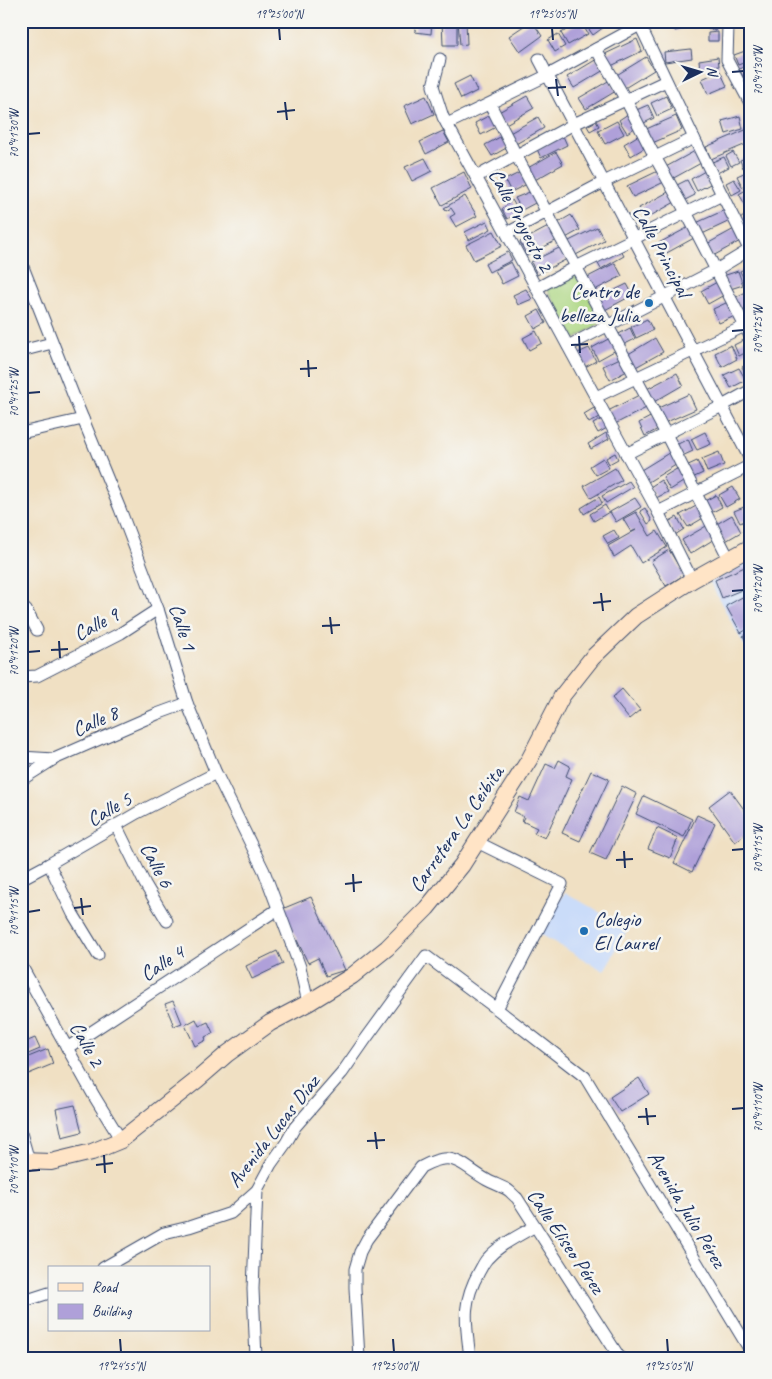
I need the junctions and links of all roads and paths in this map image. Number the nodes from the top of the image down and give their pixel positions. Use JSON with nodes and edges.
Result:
{"nodes":[{"id":1,"x":729,"y":21,"type":"edge"},
{"id":2,"x":639,"y":23,"type":"edge"},
{"id":3,"x":596,"y":49,"type":"junction"},
{"id":4,"x":539,"y":59,"type":"dead end"},
{"id":5,"x":440,"y":60,"type":"dead end"},
{"id":6,"x":548,"y":75,"type":"junction"},
{"id":7,"x":666,"y":81,"type":"junction"},
{"id":8,"x":626,"y":100,"type":"junction"},
{"id":9,"x":490,"y":104,"type":"junction"},
{"id":10,"x":751,"y":105,"type":"edge"},
{"id":11,"x":447,"y":124,"type":"junction"},
{"id":12,"x":574,"y":124,"type":"junction"},
{"id":13,"x":694,"y":138,"type":"junction"},
{"id":14,"x":516,"y":155,"type":"junction"},
{"id":15,"x":655,"y":157,"type":"junction"},
{"id":16,"x":476,"y":176,"type":"junction"},
{"id":17,"x":604,"y":182,"type":"junction"},
{"id":18,"x":722,"y":195,"type":"junction"},
{"id":19,"x":547,"y":212,"type":"junction"},
{"id":20,"x":687,"y":214,"type":"junction"},
{"id":21,"x":507,"y":233,"type":"junction"},
{"id":22,"x":634,"y":239,"type":"junction"},
{"id":23,"x":750,"y":251,"type":"edge"},
{"id":24,"x":576,"y":267,"type":"junction"},
{"id":25,"x":22,"y":269,"type":"edge"},
{"id":26,"x":716,"y":270,"type":"junction"},
{"id":27,"x":537,"y":288,"type":"junction"},
{"id":28,"x":665,"y":297,"type":"junction"},
{"id":29,"x":748,"y":325,"type":"edge"},
{"id":30,"x":608,"y":326,"type":"junction"},
{"id":31,"x":751,"y":338,"type":"edge"},
{"id":32,"x":52,"y":343,"type":"junction"},
{"id":33,"x":568,"y":346,"type":"junction"},
{"id":34,"x":21,"y":351,"type":"edge"},
{"id":35,"x":693,"y":351,"type":"junction"},
{"id":36,"x":636,"y":378,"type":"junction"},
{"id":37,"x":751,"y":390,"type":"edge"},
{"id":38,"x":596,"y":397,"type":"junction"},
{"id":39,"x":722,"y":406,"type":"junction"},
{"id":40,"x":83,"y":418,"type":"junction"},
{"id":41,"x":21,"y":434,"type":"edge"},
{"id":42,"x":666,"y":434,"type":"junction"},
{"id":43,"x":626,"y":454,"type":"junction"},
{"id":44,"x":751,"y":461,"type":"edge"},
{"id":45,"x":751,"y":465,"type":"edge"},
{"id":46,"x":696,"y":493,"type":"junction"},
{"id":47,"x":658,"y":512,"type":"junction"},
{"id":48,"x":751,"y":547,"type":"edge"},
{"id":49,"x":729,"y":559,"type":"junction"},
{"id":50,"x":692,"y":580,"type":"junction"},
{"id":51,"x":21,"y":606,"type":"edge"},
{"id":52,"x":158,"y":609,"type":"junction"},
{"id":53,"x":37,"y":630,"type":"dead end"},
{"id":54,"x":21,"y":677,"type":"edge"},
{"id":55,"x":187,"y":703,"type":"junction"},
{"id":56,"x":21,"y":757,"type":"edge"},
{"id":57,"x":54,"y":759,"type":"junction"},
{"id":58,"x":216,"y":773,"type":"junction"},
{"id":59,"x":21,"y":780,"type":"edge"},
{"id":60,"x":116,"y":825,"type":"junction"},
{"id":61,"x":477,"y":842,"type":"junction"},
{"id":62,"x":49,"y":864,"type":"junction"},
{"id":63,"x":21,"y":879,"type":"edge"},
{"id":64,"x":278,"y":909,"type":"junction"},
{"id":65,"x":167,"y":921,"type":"dead end"},
{"id":66,"x":98,"y":955,"type":"dead end"},
{"id":67,"x":426,"y":956,"type":"joint"},
{"id":68,"x":21,"y":965,"type":"edge"},
{"id":69,"x":308,"y":1003,"type":"junction"},
{"id":70,"x":497,"y":1009,"type":"junction"},
{"id":71,"x":67,"y":1048,"type":"junction"},
{"id":72,"x":21,"y":1132,"type":"edge"},
{"id":73,"x":121,"y":1140,"type":"junction"},
{"id":74,"x":25,"y":1161,"type":"edge"},
{"id":75,"x":257,"y":1190,"type":"junction"},
{"id":76,"x":535,"y":1226,"type":"junction"},
{"id":77,"x":106,"y":1266,"type":"edge"},
{"id":78,"x":48,"y":1293,"type":"edge"},
{"id":79,"x":21,"y":1302,"type":"edge"},
{"id":80,"x":751,"y":1352,"type":"edge"},
{"id":81,"x":256,"y":1358,"type":"edge"},
{"id":82,"x":359,"y":1358,"type":"edge"},
{"id":83,"x":470,"y":1358,"type":"edge"},
{"id":84,"x":620,"y":1358,"type":"edge"}],
"edges":[{"from":1,"to":10,"type":"street"},
{"from":2,"to":3,"type":"street"},
{"from":2,"to":7,"type":"street"},
{"from":3,"to":6,"type":"street"},
{"from":3,"to":8,"type":"street"},
{"from":4,"to":6,"type":"street","name":"Calle Principal"},
{"from":5,"to":11,"type":"street","name":"Calle Proyecto 2"},
{"from":6,"to":9,"type":"street"},
{"from":6,"to":12,"type":"street","name":"Calle Principal"},
{"from":7,"to":8,"type":"street"},
{"from":7,"to":13,"type":"street"},
{"from":8,"to":12,"type":"street"},
{"from":8,"to":15,"type":"street"},
{"from":9,"to":11,"type":"street"},
{"from":9,"to":14,"type":"street"},
{"from":11,"to":16,"type":"street","name":"Calle Proyecto 2"},
{"from":12,"to":14,"type":"street"},
{"from":12,"to":17,"type":"street","name":"Calle Principal"},
{"from":13,"to":15,"type":"street"},
{"from":13,"to":18,"type":"street"},
{"from":14,"to":16,"type":"street"},
{"from":14,"to":19,"type":"street"},
{"from":15,"to":17,"type":"street"},
{"from":15,"to":20,"type":"street"},
{"from":16,"to":21,"type":"street","name":"Calle Proyecto 2"},
{"from":17,"to":19,"type":"street"},
{"from":17,"to":22,"type":"street","name":"Calle Principal"},
{"from":18,"to":20,"type":"street"},
{"from":18,"to":23,"type":"street"},
{"from":19,"to":21,"type":"street"},
{"from":19,"to":24,"type":"street"},
{"from":20,"to":22,"type":"street"},
{"from":20,"to":26,"type":"street"},
{"from":21,"to":27,"type":"street","name":"Calle Proyecto 2"},
{"from":22,"to":24,"type":"street"},
{"from":22,"to":28,"type":"street","name":"Calle Principal"},
{"from":23,"to":26,"type":"street"},
{"from":24,"to":27,"type":"street"},
{"from":24,"to":30,"type":"street"},
{"from":25,"to":32,"type":"street","name":"Calle 1"},
{"from":26,"to":28,"type":"street"},
{"from":26,"to":29,"type":"street"},
{"from":27,"to":33,"type":"street","name":"Calle Proyecto 2"},
{"from":28,"to":30,"type":"street"},
{"from":28,"to":35,"type":"street","name":"Calle Principal"},
{"from":29,"to":31,"type":"street"},
{"from":29,"to":35,"type":"street"},
{"from":30,"to":33,"type":"street"},
{"from":30,"to":36,"type":"street"},
{"from":32,"to":34,"type":"street"},
{"from":32,"to":40,"type":"street","name":"Calle 1"},
{"from":33,"to":38,"type":"street","name":"Calle Proyecto 2"},
{"from":35,"to":36,"type":"street"},
{"from":35,"to":39,"type":"street","name":"Calle Principal"},
{"from":36,"to":38,"type":"street"},
{"from":36,"to":42,"type":"street"},
{"from":37,"to":39,"type":"street"},
{"from":38,"to":43,"type":"street","name":"Calle Proyecto 2"},
{"from":39,"to":42,"type":"street"},
{"from":39,"to":44,"type":"street","name":"Calle Principal"},
{"from":40,"to":41,"type":"street"},
{"from":40,"to":52,"type":"street","name":"Calle 1"},
{"from":42,"to":43,"type":"street"},
{"from":42,"to":46,"type":"street"},
{"from":43,"to":47,"type":"street","name":"Calle Proyecto 2"},
{"from":45,"to":46,"type":"street"},
{"from":46,"to":47,"type":"street"},
{"from":46,"to":49,"type":"street"},
{"from":47,"to":50,"type":"street","name":"Calle Proyecto 2"},
{"from":48,"to":49,"type":"street","name":"Carretera La Ceibita"},
{"from":49,"to":50,"type":"street","name":"Carretera La Ceibita"},
{"from":50,"to":61,"type":"street","name":"Carretera La Ceibita"},
{"from":51,"to":53,"type":"street"},
{"from":52,"to":54,"type":"street","name":"Calle 9"},
{"from":52,"to":55,"type":"street","name":"Calle 1"},
{"from":55,"to":57,"type":"street","name":"Calle 8"},
{"from":55,"to":58,"type":"street","name":"Calle 1"},
{"from":56,"to":57,"type":"street"},
{"from":57,"to":59,"type":"street","name":"Calle 8"},
{"from":58,"to":60,"type":"street","name":"Calle 5"},
{"from":58,"to":64,"type":"street","name":"Calle 1"},
{"from":60,"to":62,"type":"street","name":"Calle 5"},
{"from":60,"to":65,"type":"street","name":"Calle 6"},
{"from":61,"to":69,"type":"street","name":"Carretera La Ceibita"},
{"from":61,"to":70,"type":"street"},
{"from":62,"to":63,"type":"street","name":"Calle 5"},
{"from":62,"to":66,"type":"street"},
{"from":64,"to":69,"type":"street","name":"Calle 1"},
{"from":64,"to":71,"type":"street","name":"Calle 4"},
{"from":67,"to":70,"type":"street","name":"Avenida Julio Pérez"},
{"from":67,"to":75,"type":"street","name":"Avenida Lucas Díaz"},
{"from":68,"to":71,"type":"street","name":"Calle 2"},
{"from":69,"to":73,"type":"street","name":"Carretera La Ceibita"},
{"from":70,"to":80,"type":"street","name":"Avenida Julio Pérez"},
{"from":71,"to":73,"type":"street","name":"Calle 2"},
{"from":72,"to":74,"type":"street"},
{"from":73,"to":74,"type":"street","name":"Carretera La Ceibita"},
{"from":75,"to":77,"type":"street","name":"Avenida Lucas Díaz"},
{"from":75,"to":81,"type":"street"},
{"from":76,"to":82,"type":"street","name":"Calle Eliseo Pérez"},
{"from":76,"to":83,"type":"street"},
{"from":76,"to":84,"type":"street","name":"Calle Eliseo Pérez"},
{"from":78,"to":79,"type":"street"}]}
